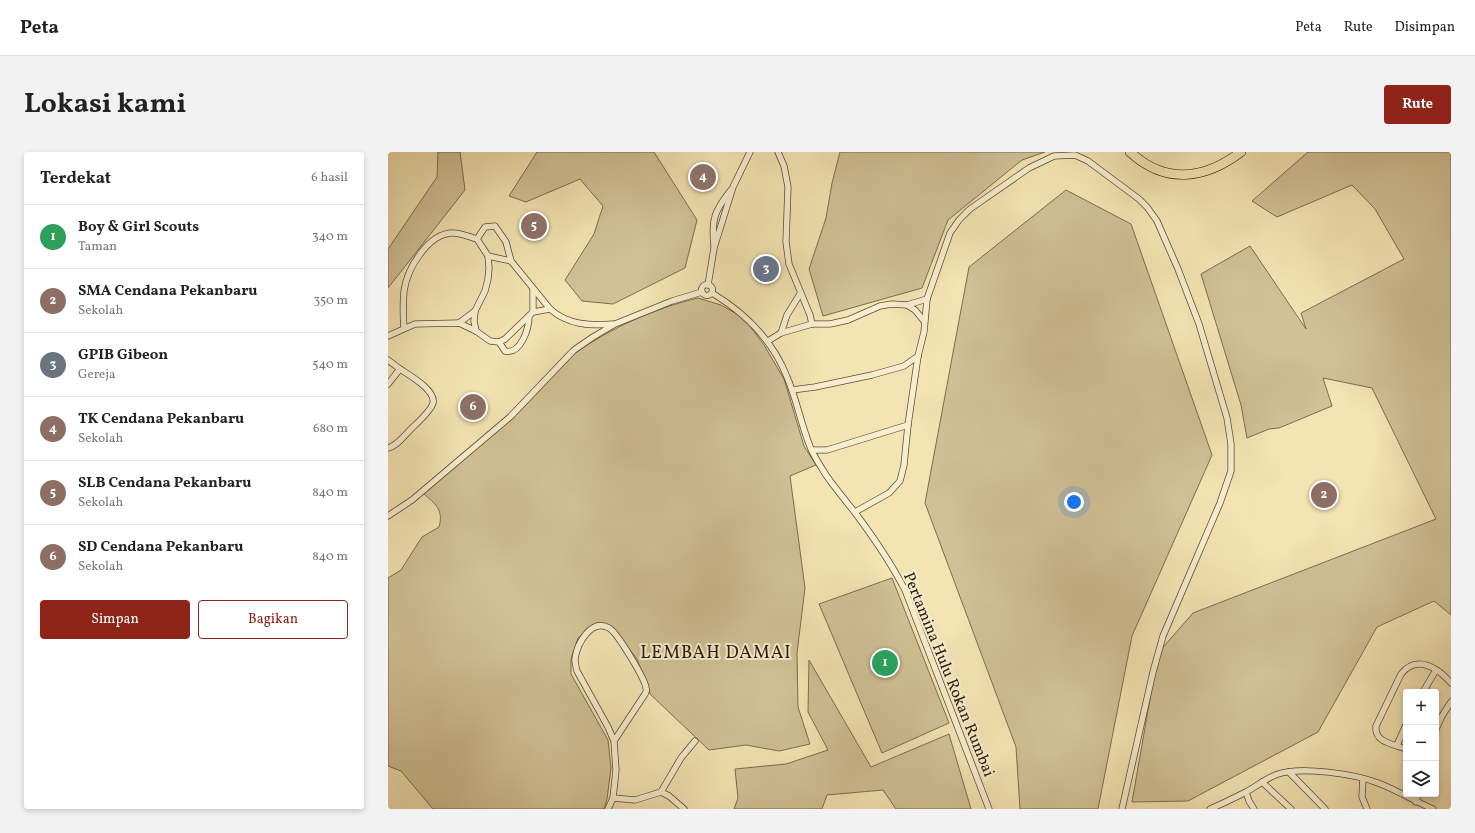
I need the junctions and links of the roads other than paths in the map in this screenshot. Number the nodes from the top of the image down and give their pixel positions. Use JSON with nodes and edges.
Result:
{"nodes":[{"id":1,"x":750,"y":152,"type":"edge"},
{"id":2,"x":778,"y":152,"type":"edge"},
{"id":3,"x":1130,"y":152,"type":"edge"},
{"id":4,"x":1241,"y":152,"type":"edge"},
{"id":5,"x":733,"y":187,"type":"junction"},
{"id":6,"x":477,"y":239,"type":"junction"},
{"id":7,"x":714,"y":248,"type":"junction"},
{"id":8,"x":488,"y":256,"type":"junction"},
{"id":9,"x":511,"y":261,"type":"junction"},
{"id":10,"x":708,"y":285,"type":"junction"},
{"id":11,"x":533,"y":289,"type":"junction"},
{"id":12,"x":702,"y":292,"type":"junction"},
{"id":13,"x":712,"y":293,"type":"junction"},
{"id":14,"x":800,"y":294,"type":"junction"},
{"id":15,"x":927,"y":299,"type":"junction"},
{"id":16,"x":908,"y":305,"type":"junction"},
{"id":17,"x":550,"y":309,"type":"junction"},
{"id":18,"x":475,"y":311,"type":"junction"},
{"id":19,"x":531,"y":314,"type":"junction"},
{"id":20,"x":924,"y":321,"type":"junction"},
{"id":21,"x":459,"y":323,"type":"junction"},
{"id":22,"x":614,"y":324,"type":"junction"},
{"id":23,"x":812,"y":324,"type":"junction"},
{"id":24,"x":404,"y":328,"type":"junction"},
{"id":25,"x":476,"y":331,"type":"junction"},
{"id":26,"x":781,"y":333,"type":"junction"},
{"id":27,"x":388,"y":336,"type":"edge"},
{"id":28,"x":768,"y":341,"type":"junction"},
{"id":29,"x":499,"y":342,"type":"junction"},
{"id":30,"x":918,"y":356,"type":"junction"},
{"id":31,"x":388,"y":360,"type":"edge"},
{"id":32,"x":904,"y":366,"type":"junction"},
{"id":33,"x":400,"y":369,"type":"junction"},
{"id":34,"x":916,"y":374,"type":"junction"},
{"id":35,"x":388,"y":384,"type":"edge"},
{"id":36,"x":792,"y":390,"type":"junction"},
{"id":37,"x":908,"y":425,"type":"junction"},
{"id":38,"x":388,"y":448,"type":"edge"},
{"id":39,"x":812,"y":450,"type":"junction"},
{"id":40,"x":855,"y":512,"type":"junction"},
{"id":41,"x":388,"y":516,"type":"edge"},
{"id":42,"x":1436,"y":670,"type":"junction"},
{"id":43,"x":1451,"y":683,"type":"edge"},
{"id":44,"x":1425,"y":689,"type":"edge"},
{"id":45,"x":1451,"y":702,"type":"edge"},
{"id":46,"x":1438,"y":725,"type":"edge"},
{"id":47,"x":1403,"y":732,"type":"edge"},
{"id":48,"x":614,"y":741,"type":"junction"},
{"id":49,"x":695,"y":741,"type":"dead end"},
{"id":50,"x":1397,"y":745,"type":"junction"},
{"id":51,"x":1403,"y":748,"type":"edge"},
{"id":52,"x":1289,"y":772,"type":"junction"},
{"id":53,"x":1363,"y":779,"type":"junction"},
{"id":54,"x":1262,"y":782,"type":"junction"},
{"id":55,"x":661,"y":792,"type":"junction"},
{"id":56,"x":1246,"y":792,"type":"junction"},
{"id":57,"x":1417,"y":797,"type":"edge"},
{"id":58,"x":613,"y":798,"type":"junction"},
{"id":59,"x":1416,"y":802,"type":"junction"},
{"id":60,"x":608,"y":809,"type":"edge"},
{"id":61,"x":684,"y":809,"type":"edge"},
{"id":62,"x":989,"y":809,"type":"edge"},
{"id":63,"x":1122,"y":809,"type":"edge"},
{"id":64,"x":1210,"y":809,"type":"edge"},
{"id":65,"x":1254,"y":809,"type":"edge"},
{"id":66,"x":1291,"y":809,"type":"edge"},
{"id":67,"x":1325,"y":809,"type":"edge"},
{"id":68,"x":1367,"y":809,"type":"edge"},
{"id":69,"x":1433,"y":809,"type":"edge"}],
"edges":[{"from":1,"to":5,"type":"street"},
{"from":2,"to":14,"type":"street"},
{"from":3,"to":4,"type":"main road"},
{"from":5,"to":7,"type":"street"},
{"from":5,"to":7,"type":"street"},
{"from":6,"to":8,"type":"street"},
{"from":6,"to":9,"type":"street"},
{"from":6,"to":24,"type":"street"},
{"from":7,"to":10,"type":"street"},
{"from":8,"to":9,"type":"street"},
{"from":8,"to":18,"type":"street"},
{"from":9,"to":11,"type":"street"},
{"from":10,"to":12,"type":"street"},
{"from":10,"to":13,"type":"street"},
{"from":11,"to":17,"type":"street"},
{"from":11,"to":19,"type":"street"},
{"from":12,"to":13,"type":"street"},
{"from":12,"to":22,"type":"street"},
{"from":13,"to":28,"type":"street","name":"Pertamina Hulu Rokan Rumbai"},
{"from":14,"to":23,"type":"street"},
{"from":14,"to":26,"type":"street"},
{"from":15,"to":16,"type":"street"},
{"from":15,"to":20,"type":"street"},
{"from":15,"to":63,"type":"street"},
{"from":16,"to":20,"type":"street"},
{"from":16,"to":23,"type":"street"},
{"from":17,"to":19,"type":"street"},
{"from":17,"to":22,"type":"street"},
{"from":18,"to":21,"type":"street"},
{"from":18,"to":25,"type":"street"},
{"from":19,"to":29,"type":"street"},
{"from":19,"to":29,"type":"street"},
{"from":20,"to":30,"type":"street"},
{"from":21,"to":24,"type":"street"},
{"from":21,"to":25,"type":"street"},
{"from":22,"to":41,"type":"street"},
{"from":23,"to":26,"type":"street"},
{"from":24,"to":27,"type":"street"},
{"from":25,"to":29,"type":"street"},
{"from":26,"to":28,"type":"street"},
{"from":28,"to":36,"type":"street","name":"Pertamina Hulu Rokan Rumbai"},
{"from":30,"to":32,"type":"street"},
{"from":30,"to":34,"type":"street"},
{"from":31,"to":33,"type":"street"},
{"from":32,"to":34,"type":"street"},
{"from":32,"to":36,"type":"street"},
{"from":33,"to":35,"type":"street"},
{"from":33,"to":38,"type":"street"},
{"from":34,"to":37,"type":"street"},
{"from":36,"to":39,"type":"street","name":"Pertamina Hulu Rokan Rumbai"},
{"from":37,"to":39,"type":"street"},
{"from":37,"to":40,"type":"street"},
{"from":39,"to":40,"type":"street","name":"Pertamina Hulu Rokan Rumbai"},
{"from":40,"to":62,"type":"street","name":"Pertamina Hulu Rokan Rumbai"},
{"from":42,"to":43,"type":"street"},
{"from":42,"to":44,"type":"street"},
{"from":42,"to":50,"type":"street"},
{"from":45,"to":46,"type":"street"},
{"from":47,"to":50,"type":"street"},
{"from":48,"to":48,"type":"street"},
{"from":48,"to":58,"type":"street"},
{"from":49,"to":55,"type":"street"},
{"from":50,"to":51,"type":"street"},
{"from":52,"to":53,"type":"street"},
{"from":52,"to":54,"type":"street"},
{"from":52,"to":67,"type":"street"},
{"from":53,"to":59,"type":"street"},
{"from":53,"to":68,"type":"street"},
{"from":54,"to":56,"type":"street"},
{"from":54,"to":66,"type":"street"},
{"from":55,"to":58,"type":"street"},
{"from":55,"to":61,"type":"street"},
{"from":56,"to":64,"type":"street"},
{"from":56,"to":65,"type":"street"},
{"from":57,"to":59,"type":"street"},
{"from":58,"to":60,"type":"street"},
{"from":59,"to":69,"type":"street"}]}
